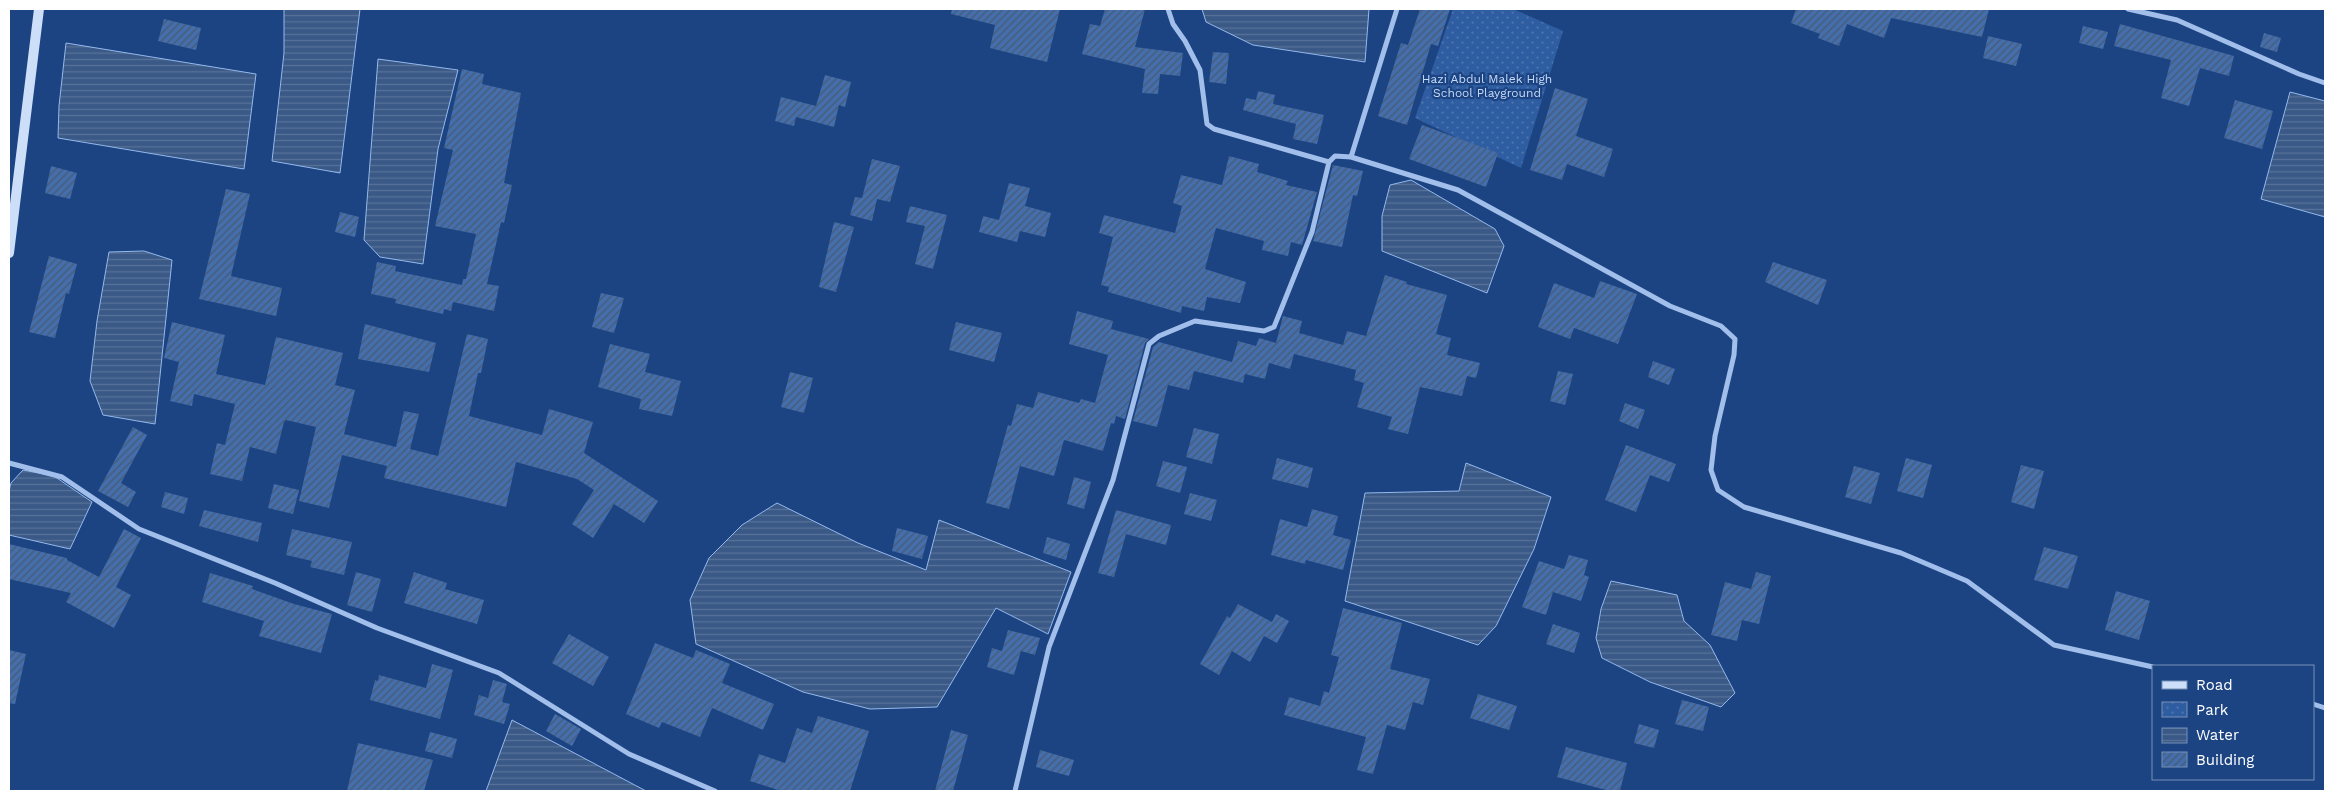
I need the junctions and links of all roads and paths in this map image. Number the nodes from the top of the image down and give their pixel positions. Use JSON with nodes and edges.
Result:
{"nodes":[{"id":1,"x":39,"y":9,"type":"edge"},
{"id":2,"x":1168,"y":9,"type":"edge"},
{"id":3,"x":1397,"y":9,"type":"edge"},
{"id":4,"x":2128,"y":9,"type":"edge"},
{"id":5,"x":2325,"y":83,"type":"edge"},
{"id":6,"x":1351,"y":157,"type":"junction"},
{"id":7,"x":1329,"y":162,"type":"junction"},
{"id":8,"x":9,"y":253,"type":"edge"},
{"id":9,"x":9,"y":463,"type":"edge"},
{"id":10,"x":2152,"y":667,"type":"edge"},
{"id":11,"x":706,"y":789,"type":"edge"},
{"id":12,"x":714,"y":791,"type":"edge"},
{"id":13,"x":1015,"y":791,"type":"edge"}],
"edges":[{"from":1,"to":8,"type":"main road"},
{"from":2,"to":7,"type":"street"},
{"from":3,"to":6,"type":"street"},
{"from":4,"to":5,"type":"street"},
{"from":6,"to":7,"type":"street"},
{"from":6,"to":10,"type":"street"},
{"from":7,"to":13,"type":"street"},
{"from":9,"to":11,"type":"street"},
{"from":11,"to":12,"type":"street"}]}
